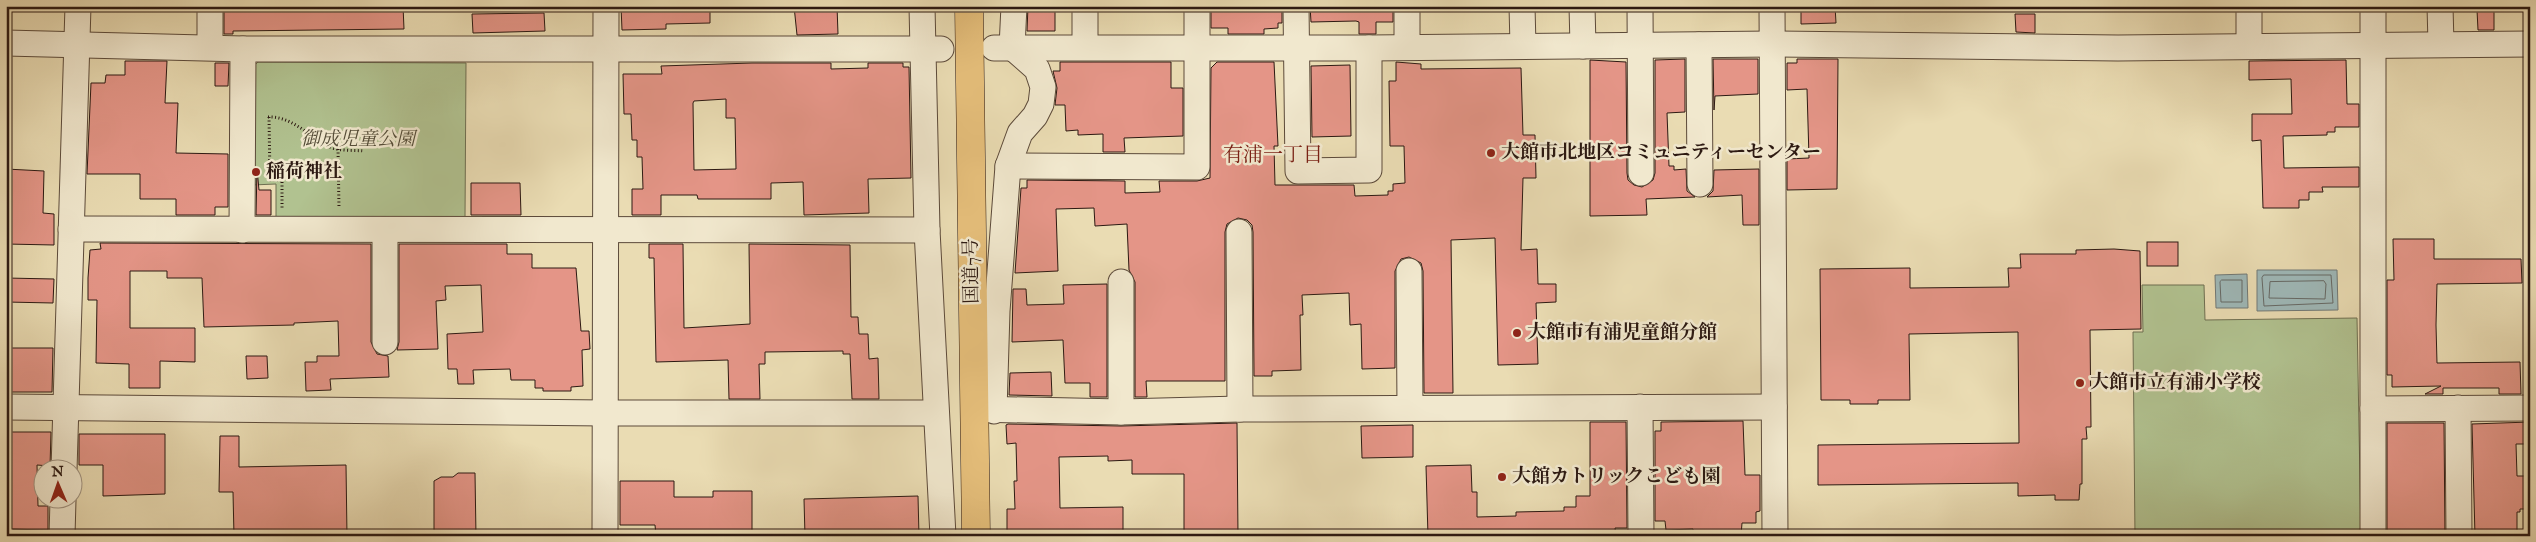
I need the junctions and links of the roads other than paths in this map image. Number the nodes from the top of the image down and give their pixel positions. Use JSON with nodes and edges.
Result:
{"nodes":[{"id":1,"x":78,"y":6,"type":"edge"},
{"id":2,"x":210,"y":6,"type":"edge"},
{"id":3,"x":606,"y":6,"type":"edge"},
{"id":4,"x":922,"y":6,"type":"edge"},
{"id":5,"x":969,"y":6,"type":"edge"},
{"id":6,"x":1014,"y":6,"type":"edge"},
{"id":7,"x":1085,"y":6,"type":"edge"},
{"id":8,"x":1196,"y":6,"type":"edge"},
{"id":9,"x":1296,"y":6,"type":"edge"},
{"id":10,"x":1407,"y":6,"type":"edge"},
{"id":11,"x":1522,"y":6,"type":"edge"},
{"id":12,"x":1582,"y":6,"type":"edge"},
{"id":13,"x":1640,"y":6,"type":"edge"},
{"id":14,"x":1772,"y":6,"type":"edge"},
{"id":15,"x":2249,"y":6,"type":"edge"},
{"id":16,"x":2373,"y":6,"type":"edge"},
{"id":17,"x":2440,"y":6,"type":"edge"},
{"id":18,"x":6,"y":42,"type":"edge"},
{"id":19,"x":1772,"y":44,"type":"junction"},
{"id":20,"x":2373,"y":44,"type":"junction"},
{"id":21,"x":2440,"y":44,"type":"junction"},
{"id":22,"x":2530,"y":44,"type":"edge"},
{"id":23,"x":77,"y":45,"type":"junction"},
{"id":24,"x":1698,"y":45,"type":"junction"},
{"id":25,"x":1523,"y":46,"type":"junction"},
{"id":26,"x":1583,"y":46,"type":"junction"},
{"id":27,"x":1640,"y":46,"type":"junction"},
{"id":28,"x":2249,"y":46,"type":"junction"},
{"id":29,"x":210,"y":47,"type":"junction"},
{"id":30,"x":1003,"y":47,"type":"junction"},
{"id":31,"x":1086,"y":47,"type":"junction"},
{"id":32,"x":1296,"y":47,"type":"junction"},
{"id":33,"x":1407,"y":47,"type":"junction"},
{"id":34,"x":932,"y":48,"type":"junction"},
{"id":35,"x":1198,"y":48,"type":"junction"},
{"id":36,"x":1369,"y":48,"type":"junction"},
{"id":37,"x":243,"y":49,"type":"junction"},
{"id":38,"x":606,"y":49,"type":"junction"},
{"id":39,"x":1008,"y":166,"type":"junction"},
{"id":40,"x":1640,"y":173,"type":"dead end"},
{"id":41,"x":1700,"y":184,"type":"dead end"},
{"id":42,"x":605,"y":228,"type":"junction"},
{"id":43,"x":71,"y":229,"type":"junction"},
{"id":44,"x":242,"y":230,"type":"junction"},
{"id":45,"x":385,"y":230,"type":"junction"},
{"id":46,"x":927,"y":230,"type":"junction"},
{"id":47,"x":1239,"y":232,"type":"dead end"},
{"id":48,"x":1409,"y":271,"type":"dead end"},
{"id":49,"x":1122,"y":282,"type":"dead end"},
{"id":50,"x":385,"y":342,"type":"dead end"},
{"id":51,"x":6,"y":407,"type":"edge"},
{"id":52,"x":66,"y":407,"type":"junction"},
{"id":53,"x":1640,"y":407,"type":"junction"},
{"id":54,"x":1774,"y":407,"type":"junction"},
{"id":55,"x":1410,"y":408,"type":"junction"},
{"id":56,"x":2458,"y":408,"type":"junction"},
{"id":57,"x":2530,"y":408,"type":"edge"},
{"id":58,"x":1240,"y":409,"type":"junction"},
{"id":59,"x":2373,"y":409,"type":"junction"},
{"id":60,"x":984,"y":410,"type":"junction"},
{"id":61,"x":1121,"y":412,"type":"junction"},
{"id":62,"x":605,"y":413,"type":"junction"},
{"id":63,"x":935,"y":413,"type":"junction"},
{"id":64,"x":64,"y":460,"type":"edge"},
{"id":65,"x":63,"y":510,"type":"edge"},
{"id":66,"x":62,"y":536,"type":"edge"},
{"id":67,"x":605,"y":536,"type":"edge"},
{"id":68,"x":943,"y":536,"type":"edge"},
{"id":69,"x":976,"y":536,"type":"edge"},
{"id":70,"x":1641,"y":536,"type":"edge"},
{"id":71,"x":1775,"y":536,"type":"edge"},
{"id":72,"x":2373,"y":536,"type":"edge"},
{"id":73,"x":2459,"y":536,"type":"edge"}],
"edges":[{"from":1,"to":23,"type":"street"},
{"from":2,"to":29,"type":"street"},
{"from":3,"to":38,"type":"street"},
{"from":4,"to":34,"type":"street"},
{"from":5,"to":60,"type":"highway","name":"国道7号"},
{"from":6,"to":30,"type":"street"},
{"from":7,"to":31,"type":"street"},
{"from":8,"to":35,"type":"street"},
{"from":9,"to":32,"type":"street"},
{"from":10,"to":33,"type":"street"},
{"from":11,"to":25,"type":"street"},
{"from":12,"to":26,"type":"street"},
{"from":13,"to":27,"type":"street"},
{"from":14,"to":19,"type":"street"},
{"from":15,"to":28,"type":"street"},
{"from":16,"to":20,"type":"street"},
{"from":17,"to":21,"type":"street"},
{"from":18,"to":23,"type":"street"},
{"from":19,"to":24,"type":"street"},
{"from":19,"to":28,"type":"street"},
{"from":19,"to":54,"type":"street"},
{"from":20,"to":21,"type":"street"},
{"from":20,"to":28,"type":"street"},
{"from":20,"to":59,"type":"street"},
{"from":21,"to":22,"type":"street"},
{"from":23,"to":29,"type":"street"},
{"from":23,"to":43,"type":"street"},
{"from":24,"to":27,"type":"street"},
{"from":24,"to":41,"type":"street"},
{"from":25,"to":26,"type":"street"},
{"from":25,"to":33,"type":"street"},
{"from":26,"to":27,"type":"street"},
{"from":27,"to":40,"type":"street"},
{"from":29,"to":37,"type":"street"},
{"from":30,"to":31,"type":"street"},
{"from":30,"to":39,"type":"street"},
{"from":31,"to":35,"type":"street"},
{"from":32,"to":35,"type":"street"},
{"from":32,"to":36,"type":"street"},
{"from":32,"to":36,"type":"street"},
{"from":33,"to":36,"type":"street"},
{"from":34,"to":38,"type":"street"},
{"from":34,"to":46,"type":"street"},
{"from":35,"to":39,"type":"street"},
{"from":37,"to":38,"type":"street"},
{"from":37,"to":44,"type":"street"},
{"from":38,"to":42,"type":"street"},
{"from":39,"to":60,"type":"street"},
{"from":42,"to":45,"type":"street"},
{"from":42,"to":46,"type":"street"},
{"from":42,"to":62,"type":"street"},
{"from":43,"to":44,"type":"street"},
{"from":43,"to":52,"type":"street"},
{"from":44,"to":45,"type":"street"},
{"from":45,"to":50,"type":"street"},
{"from":46,"to":63,"type":"street"},
{"from":47,"to":58,"type":"street"},
{"from":48,"to":55,"type":"street"},
{"from":49,"to":61,"type":"street"},
{"from":51,"to":52,"type":"street"},
{"from":52,"to":62,"type":"street"},
{"from":52,"to":64,"type":"street"},
{"from":53,"to":54,"type":"street"},
{"from":53,"to":55,"type":"street"},
{"from":53,"to":70,"type":"street"},
{"from":54,"to":71,"type":"street"},
{"from":55,"to":58,"type":"street"},
{"from":56,"to":57,"type":"street"},
{"from":56,"to":59,"type":"street"},
{"from":56,"to":73,"type":"street"},
{"from":58,"to":61,"type":"street"},
{"from":59,"to":72,"type":"street"},
{"from":60,"to":61,"type":"street"},
{"from":60,"to":69,"type":"highway","name":"国道7号"},
{"from":62,"to":63,"type":"street"},
{"from":62,"to":67,"type":"street"},
{"from":63,"to":68,"type":"street"},
{"from":65,"to":66,"type":"street"}]}
